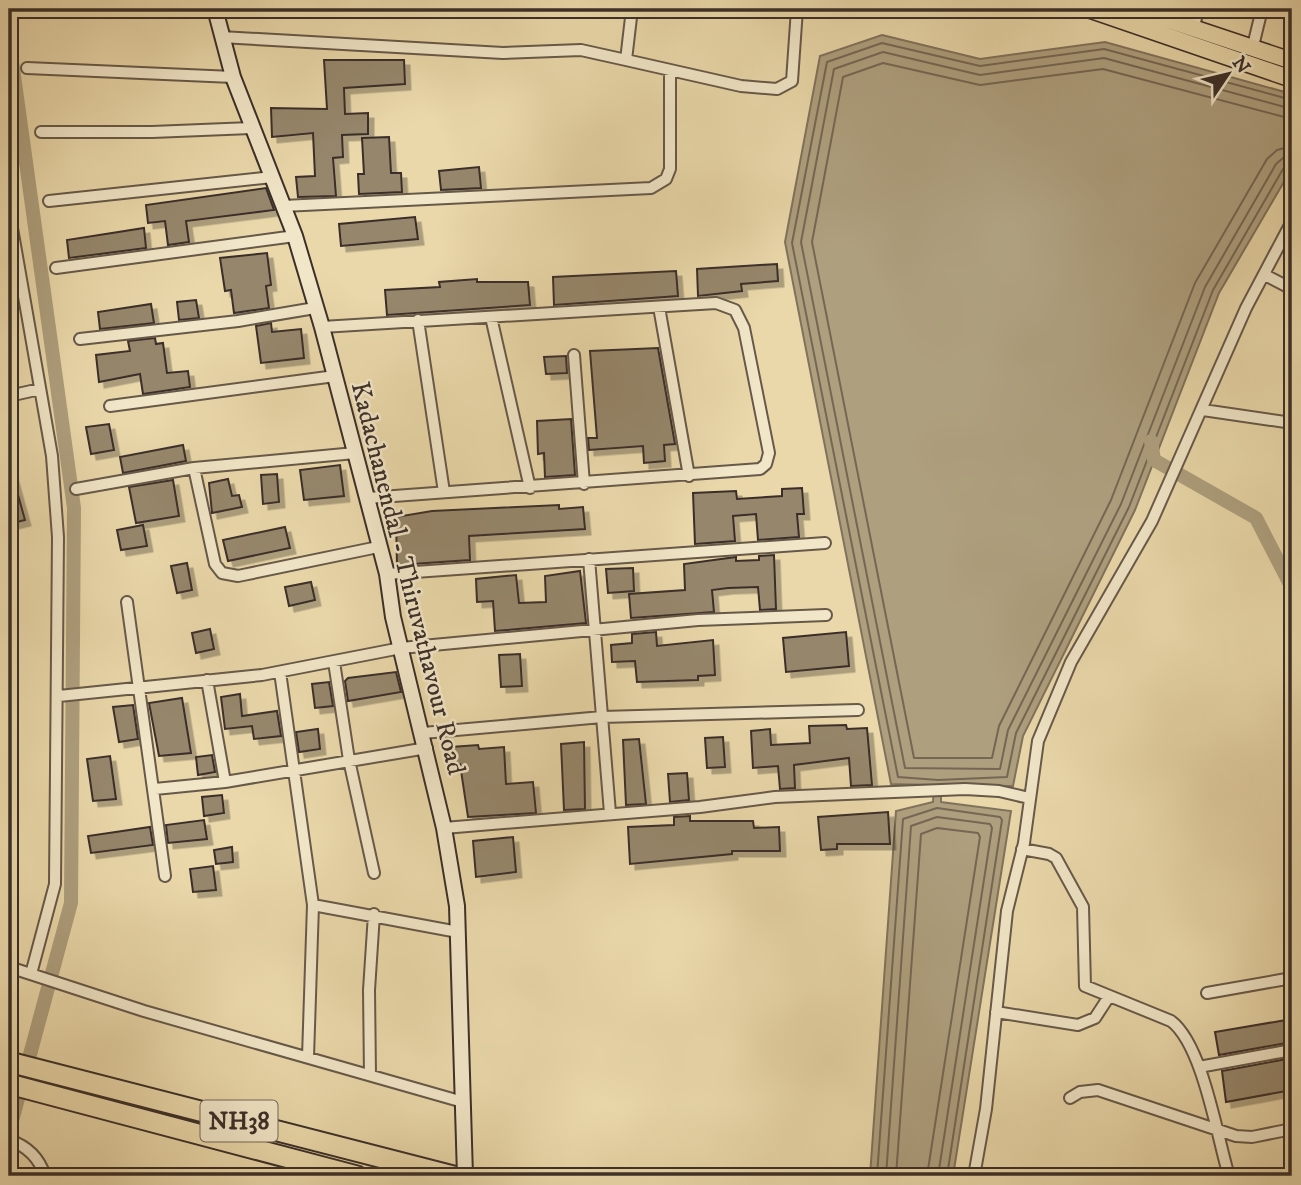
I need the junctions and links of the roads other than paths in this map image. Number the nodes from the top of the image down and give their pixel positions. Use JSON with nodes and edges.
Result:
{"nodes":[{"id":1,"x":215,"y":9,"type":"edge"},
{"id":2,"x":632,"y":9,"type":"edge"},
{"id":3,"x":797,"y":9,"type":"edge"},
{"id":4,"x":1088,"y":9,"type":"edge"},
{"id":5,"x":1136,"y":9,"type":"edge"},
{"id":6,"x":1198,"y":9,"type":"edge"},
{"id":7,"x":1262,"y":9,"type":"edge"},
{"id":8,"x":1125,"y":16,"type":"edge"},
{"id":9,"x":1194,"y":27,"type":"junction"},
{"id":10,"x":221,"y":37,"type":"junction"},
{"id":11,"x":1253,"y":46,"type":"junction"},
{"id":12,"x":626,"y":60,"type":"junction"},
{"id":13,"x":1292,"y":61,"type":"edge"},
{"id":14,"x":27,"y":68,"type":"dead end"},
{"id":15,"x":670,"y":70,"type":"junction"},
{"id":16,"x":233,"y":77,"type":"junction"},
{"id":17,"x":1292,"y":79,"type":"edge"},
{"id":18,"x":251,"y":128,"type":"junction"},
{"id":19,"x":41,"y":132,"type":"dead end"},
{"id":20,"x":272,"y":177,"type":"junction"},
{"id":21,"x":49,"y":201,"type":"dead end"},
{"id":22,"x":283,"y":206,"type":"junction"},
{"id":23,"x":9,"y":211,"type":"edge"},
{"id":24,"x":1292,"y":221,"type":"edge"},
{"id":25,"x":295,"y":236,"type":"junction"},
{"id":26,"x":56,"y":268,"type":"dead end"},
{"id":27,"x":1265,"y":275,"type":"junction"},
{"id":28,"x":1292,"y":289,"type":"edge"},
{"id":29,"x":659,"y":307,"type":"junction"},
{"id":30,"x":315,"y":308,"type":"junction"},
{"id":31,"x":491,"y":317,"type":"junction"},
{"id":32,"x":418,"y":320,"type":"junction"},
{"id":33,"x":322,"y":327,"type":"junction"},
{"id":34,"x":80,"y":339,"type":"dead end"},
{"id":35,"x":574,"y":355,"type":"dead end"},
{"id":36,"x":335,"y":376,"type":"junction"},
{"id":37,"x":40,"y":388,"type":"junction"},
{"id":38,"x":9,"y":396,"type":"edge"},
{"id":39,"x":110,"y":406,"type":"dead end"},
{"id":40,"x":1203,"y":410,"type":"junction"},
{"id":41,"x":1292,"y":423,"type":"edge"},
{"id":42,"x":355,"y":453,"type":"junction"},
{"id":43,"x":194,"y":468,"type":"junction"},
{"id":44,"x":690,"y":476,"type":"junction"},
{"id":45,"x":584,"y":484,"type":"junction"},
{"id":46,"x":530,"y":488,"type":"junction"},
{"id":47,"x":76,"y":489,"type":"dead end"},
{"id":48,"x":444,"y":492,"type":"junction"},
{"id":49,"x":367,"y":498,"type":"junction"},
{"id":50,"x":825,"y":543,"type":"dead end"},
{"id":51,"x":378,"y":547,"type":"junction"},
{"id":52,"x":589,"y":559,"type":"junction"},
{"id":53,"x":387,"y":574,"type":"junction"},
{"id":54,"x":127,"y":602,"type":"dead end"},
{"id":55,"x":826,"y":615,"type":"dead end"},
{"id":56,"x":596,"y":631,"type":"junction"},
{"id":57,"x":401,"y":648,"type":"junction"},
{"id":58,"x":334,"y":662,"type":"junction"},
{"id":59,"x":280,"y":672,"type":"junction"},
{"id":60,"x":207,"y":680,"type":"junction"},
{"id":61,"x":139,"y":688,"type":"junction"},
{"id":62,"x":67,"y":696,"type":"junction"},
{"id":63,"x":858,"y":710,"type":"dead end"},
{"id":64,"x":601,"y":717,"type":"junction"},
{"id":65,"x":425,"y":741,"type":"junction"},
{"id":66,"x":349,"y":760,"type":"junction"},
{"id":67,"x":293,"y":770,"type":"junction"},
{"id":68,"x":225,"y":782,"type":"junction"},
{"id":69,"x":155,"y":789,"type":"junction"},
{"id":70,"x":1029,"y":798,"type":"junction"},
{"id":71,"x":610,"y":813,"type":"junction"},
{"id":72,"x":444,"y":828,"type":"junction"},
{"id":73,"x":1022,"y":849,"type":"junction"},
{"id":74,"x":374,"y":873,"type":"dead end"},
{"id":75,"x":165,"y":876,"type":"dead end"},
{"id":76,"x":313,"y":905,"type":"junction"},
{"id":77,"x":374,"y":914,"type":"junction"},
{"id":78,"x":458,"y":932,"type":"junction"},
{"id":79,"x":9,"y":967,"type":"edge"},
{"id":80,"x":34,"y":975,"type":"junction"},
{"id":81,"x":1292,"y":978,"type":"edge"},
{"id":82,"x":1207,"y":993,"type":"dead end"},
{"id":83,"x":1108,"y":998,"type":"junction"},
{"id":84,"x":996,"y":1012,"type":"junction"},
{"id":85,"x":1292,"y":1050,"type":"edge"},
{"id":86,"x":308,"y":1057,"type":"junction"},
{"id":87,"x":20,"y":1065,"type":"edge"},
{"id":88,"x":1199,"y":1067,"type":"junction"},
{"id":89,"x":370,"y":1075,"type":"junction"},
{"id":90,"x":16,"y":1086,"type":"edge"},
{"id":91,"x":1070,"y":1098,"type":"dead end"},
{"id":92,"x":463,"y":1102,"type":"junction"},
{"id":93,"x":1215,"y":1128,"type":"junction"},
{"id":94,"x":1292,"y":1129,"type":"edge"},
{"id":95,"x":10,"y":1141,"type":"edge"},
{"id":96,"x":45,"y":1176,"type":"edge"},
{"id":97,"x":357,"y":1176,"type":"edge"},
{"id":98,"x":454,"y":1176,"type":"edge"},
{"id":99,"x":974,"y":1176,"type":"edge"},
{"id":100,"x":1229,"y":1176,"type":"edge"}],
"edges":[{"from":1,"to":10,"type":"main road","name":"Kadachanendal - Thiruvathavour Road"},
{"from":2,"to":12,"type":"street"},
{"from":3,"to":15,"type":"street"},
{"from":4,"to":8,"type":"main road"},
{"from":5,"to":9,"type":"main road"},
{"from":6,"to":9,"type":"street"},
{"from":7,"to":11,"type":"street"},
{"from":8,"to":17,"type":"main road"},
{"from":9,"to":11,"type":"main road"},
{"from":10,"to":12,"type":"street"},
{"from":10,"to":16,"type":"main road","name":"Kadachanendal - Thiruvathavour Road"},
{"from":11,"to":13,"type":"main road"},
{"from":12,"to":15,"type":"street"},
{"from":14,"to":16,"type":"street"},
{"from":15,"to":22,"type":"street"},
{"from":16,"to":18,"type":"main road","name":"Kadachanendal - Thiruvathavour Road"},
{"from":18,"to":19,"type":"street"},
{"from":18,"to":20,"type":"main road","name":"Kadachanendal - Thiruvathavour Road"},
{"from":20,"to":21,"type":"street"},
{"from":20,"to":22,"type":"main road","name":"Kadachanendal - Thiruvathavour Road"},
{"from":22,"to":25,"type":"main road","name":"Kadachanendal - Thiruvathavour Road"},
{"from":23,"to":37,"type":"street"},
{"from":24,"to":27,"type":"street"},
{"from":25,"to":26,"type":"street"},
{"from":25,"to":30,"type":"main road","name":"Kadachanendal - Thiruvathavour Road"},
{"from":27,"to":28,"type":"street"},
{"from":27,"to":40,"type":"street"},
{"from":29,"to":31,"type":"street"},
{"from":29,"to":44,"type":"street"},
{"from":29,"to":44,"type":"street"},
{"from":30,"to":33,"type":"main road","name":"Kadachanendal - Thiruvathavour Road"},
{"from":30,"to":34,"type":"street"},
{"from":31,"to":32,"type":"street"},
{"from":31,"to":46,"type":"street"},
{"from":32,"to":33,"type":"street"},
{"from":32,"to":48,"type":"street"},
{"from":33,"to":36,"type":"main road","name":"Kadachanendal - Thiruvathavour Road"},
{"from":35,"to":45,"type":"street"},
{"from":36,"to":39,"type":"street"},
{"from":36,"to":42,"type":"main road","name":"Kadachanendal - Thiruvathavour Road"},
{"from":37,"to":38,"type":"street"},
{"from":37,"to":62,"type":"street"},
{"from":40,"to":41,"type":"street"},
{"from":40,"to":70,"type":"street"},
{"from":42,"to":43,"type":"street"},
{"from":42,"to":49,"type":"main road","name":"Kadachanendal - Thiruvathavour Road"},
{"from":43,"to":47,"type":"street"},
{"from":43,"to":51,"type":"street"},
{"from":44,"to":45,"type":"street"},
{"from":45,"to":46,"type":"street"},
{"from":46,"to":48,"type":"street"},
{"from":48,"to":49,"type":"street"},
{"from":49,"to":51,"type":"main road","name":"Kadachanendal - Thiruvathavour Road"},
{"from":50,"to":52,"type":"street"},
{"from":51,"to":53,"type":"main road","name":"Kadachanendal - Thiruvathavour Road"},
{"from":52,"to":53,"type":"street"},
{"from":52,"to":56,"type":"street"},
{"from":53,"to":57,"type":"main road","name":"Kadachanendal - Thiruvathavour Road"},
{"from":54,"to":61,"type":"street"},
{"from":55,"to":56,"type":"street"},
{"from":56,"to":57,"type":"street"},
{"from":56,"to":64,"type":"street"},
{"from":57,"to":58,"type":"street"},
{"from":57,"to":65,"type":"main road","name":"Kadachanendal - Thiruvathavour Road"},
{"from":58,"to":59,"type":"street"},
{"from":58,"to":66,"type":"street"},
{"from":59,"to":60,"type":"street"},
{"from":59,"to":67,"type":"street"},
{"from":60,"to":61,"type":"street"},
{"from":60,"to":68,"type":"street"},
{"from":61,"to":62,"type":"street"},
{"from":61,"to":69,"type":"street"},
{"from":62,"to":80,"type":"street"},
{"from":63,"to":64,"type":"street"},
{"from":64,"to":65,"type":"street"},
{"from":64,"to":71,"type":"street"},
{"from":65,"to":66,"type":"street"},
{"from":65,"to":72,"type":"main road","name":"Kadachanendal - Thiruvathavour Road"},
{"from":66,"to":67,"type":"street"},
{"from":66,"to":74,"type":"street"},
{"from":67,"to":68,"type":"street"},
{"from":67,"to":76,"type":"street"},
{"from":68,"to":69,"type":"street"},
{"from":69,"to":75,"type":"street"},
{"from":70,"to":71,"type":"street"},
{"from":70,"to":73,"type":"street"},
{"from":71,"to":72,"type":"street"},
{"from":72,"to":78,"type":"main road","name":"Kadachanendal - Thiruvathavour Road"},
{"from":73,"to":83,"type":"street"},
{"from":73,"to":84,"type":"street"},
{"from":76,"to":77,"type":"street"},
{"from":76,"to":86,"type":"street"},
{"from":77,"to":78,"type":"street"},
{"from":77,"to":89,"type":"street"},
{"from":78,"to":92,"type":"main road","name":"Kadachanendal - Thiruvathavour Road"},
{"from":79,"to":80,"type":"street"},
{"from":80,"to":86,"type":"street"},
{"from":81,"to":82,"type":"street"},
{"from":83,"to":84,"type":"street"},
{"from":83,"to":88,"type":"street"},
{"from":84,"to":99,"type":"street"},
{"from":85,"to":88,"type":"street"},
{"from":86,"to":89,"type":"street"},
{"from":87,"to":98,"type":"highway","number":"NH38"},
{"from":88,"to":93,"type":"street"},
{"from":89,"to":92,"type":"street"},
{"from":90,"to":97,"type":"highway","number":"NH38"},
{"from":91,"to":93,"type":"street"},
{"from":92,"to":98,"type":"main road","name":"Kadachanendal - Thiruvathavour Road"},
{"from":93,"to":94,"type":"street"},
{"from":93,"to":100,"type":"street"},
{"from":95,"to":96,"type":"street"}]}
